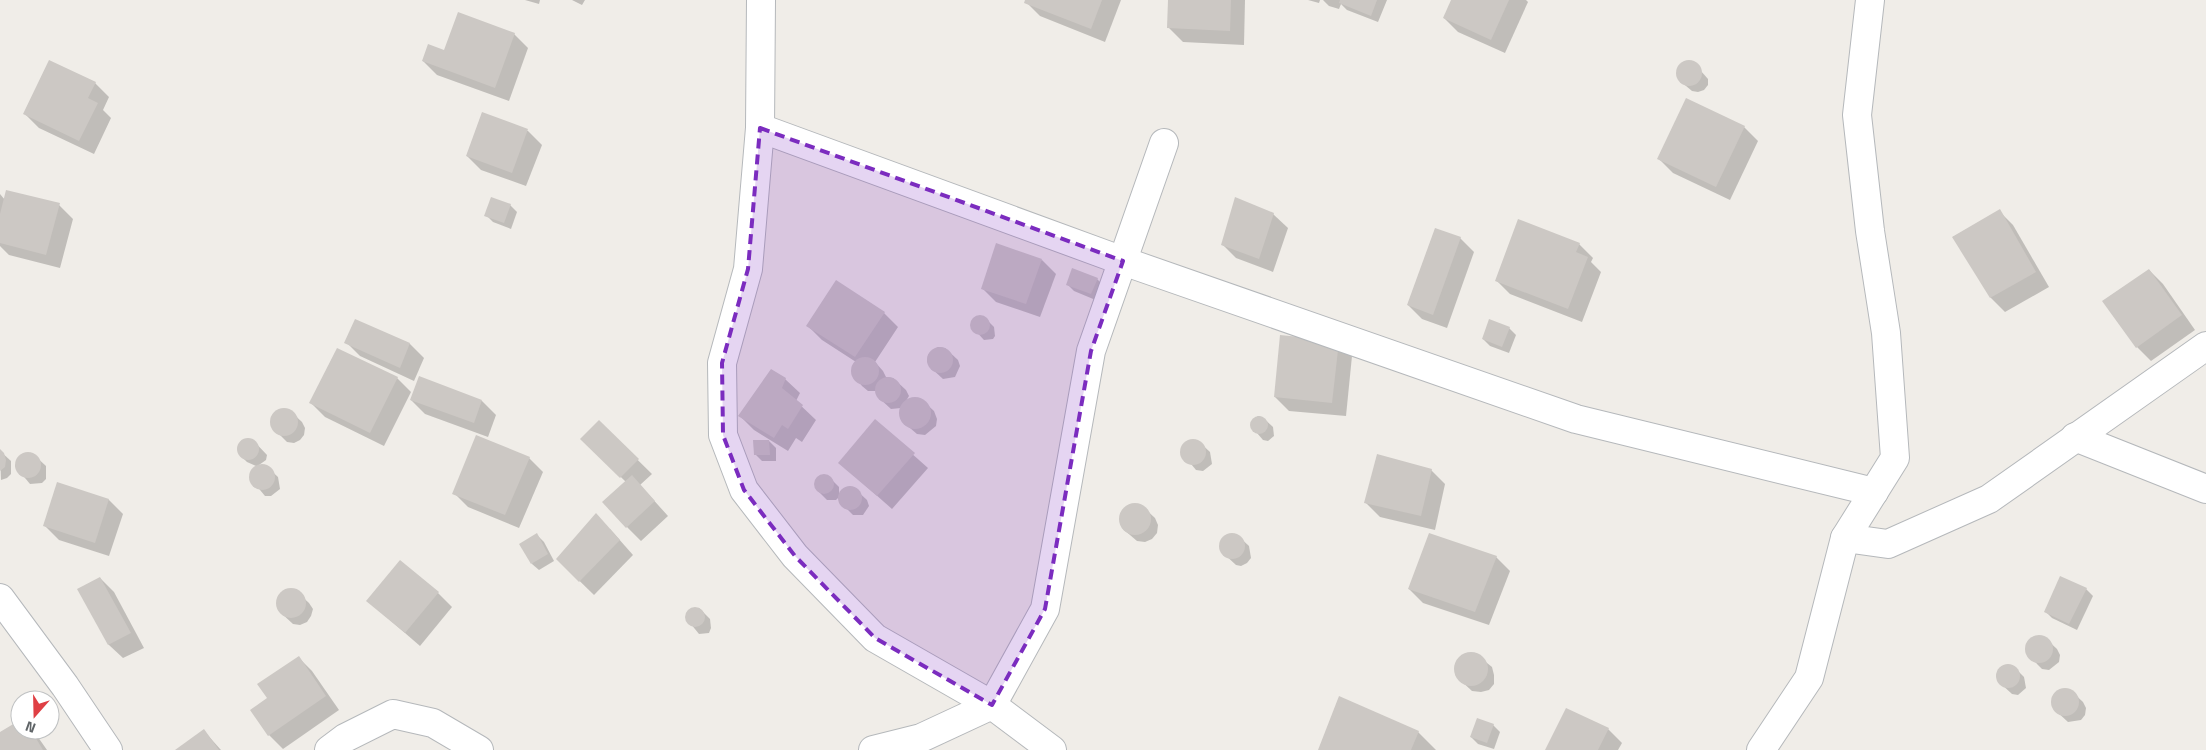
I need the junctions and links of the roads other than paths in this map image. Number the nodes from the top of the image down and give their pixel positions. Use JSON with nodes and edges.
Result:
{"nodes":[{"id":1,"x":761,"y":0,"type":"edge"},
{"id":2,"x":1870,"y":0,"type":"edge"},
{"id":3,"x":760,"y":128,"type":"junction"},
{"id":4,"x":1164,"y":143,"type":"dead end"},
{"id":5,"x":1123,"y":261,"type":"junction"},
{"id":6,"x":2206,"y":346,"type":"edge"},
{"id":7,"x":2075,"y":437,"type":"junction"},
{"id":8,"x":2206,"y":489,"type":"edge"},
{"id":9,"x":1874,"y":492,"type":"junction"},
{"id":10,"x":1845,"y":538,"type":"junction"},
{"id":11,"x":0,"y":598,"type":"edge"},
{"id":12,"x":992,"y":705,"type":"junction"},
{"id":13,"x":108,"y":750,"type":"edge"},
{"id":14,"x":329,"y":750,"type":"edge"},
{"id":15,"x":478,"y":750,"type":"edge"},
{"id":16,"x":873,"y":750,"type":"edge"},
{"id":17,"x":1052,"y":750,"type":"edge"},
{"id":18,"x":1761,"y":750,"type":"edge"}],
"edges":[{"from":1,"to":3,"type":"street"},
{"from":2,"to":9,"type":"street"},
{"from":3,"to":5,"type":"street"},
{"from":3,"to":12,"type":"street"},
{"from":4,"to":5,"type":"street"},
{"from":5,"to":9,"type":"street"},
{"from":5,"to":12,"type":"street"},
{"from":6,"to":7,"type":"street"},
{"from":7,"to":8,"type":"street"},
{"from":7,"to":10,"type":"street"},
{"from":9,"to":10,"type":"street"},
{"from":10,"to":18,"type":"street"},
{"from":11,"to":13,"type":"street"},
{"from":12,"to":16,"type":"street"},
{"from":12,"to":17,"type":"street"},
{"from":14,"to":15,"type":"street"}]}
